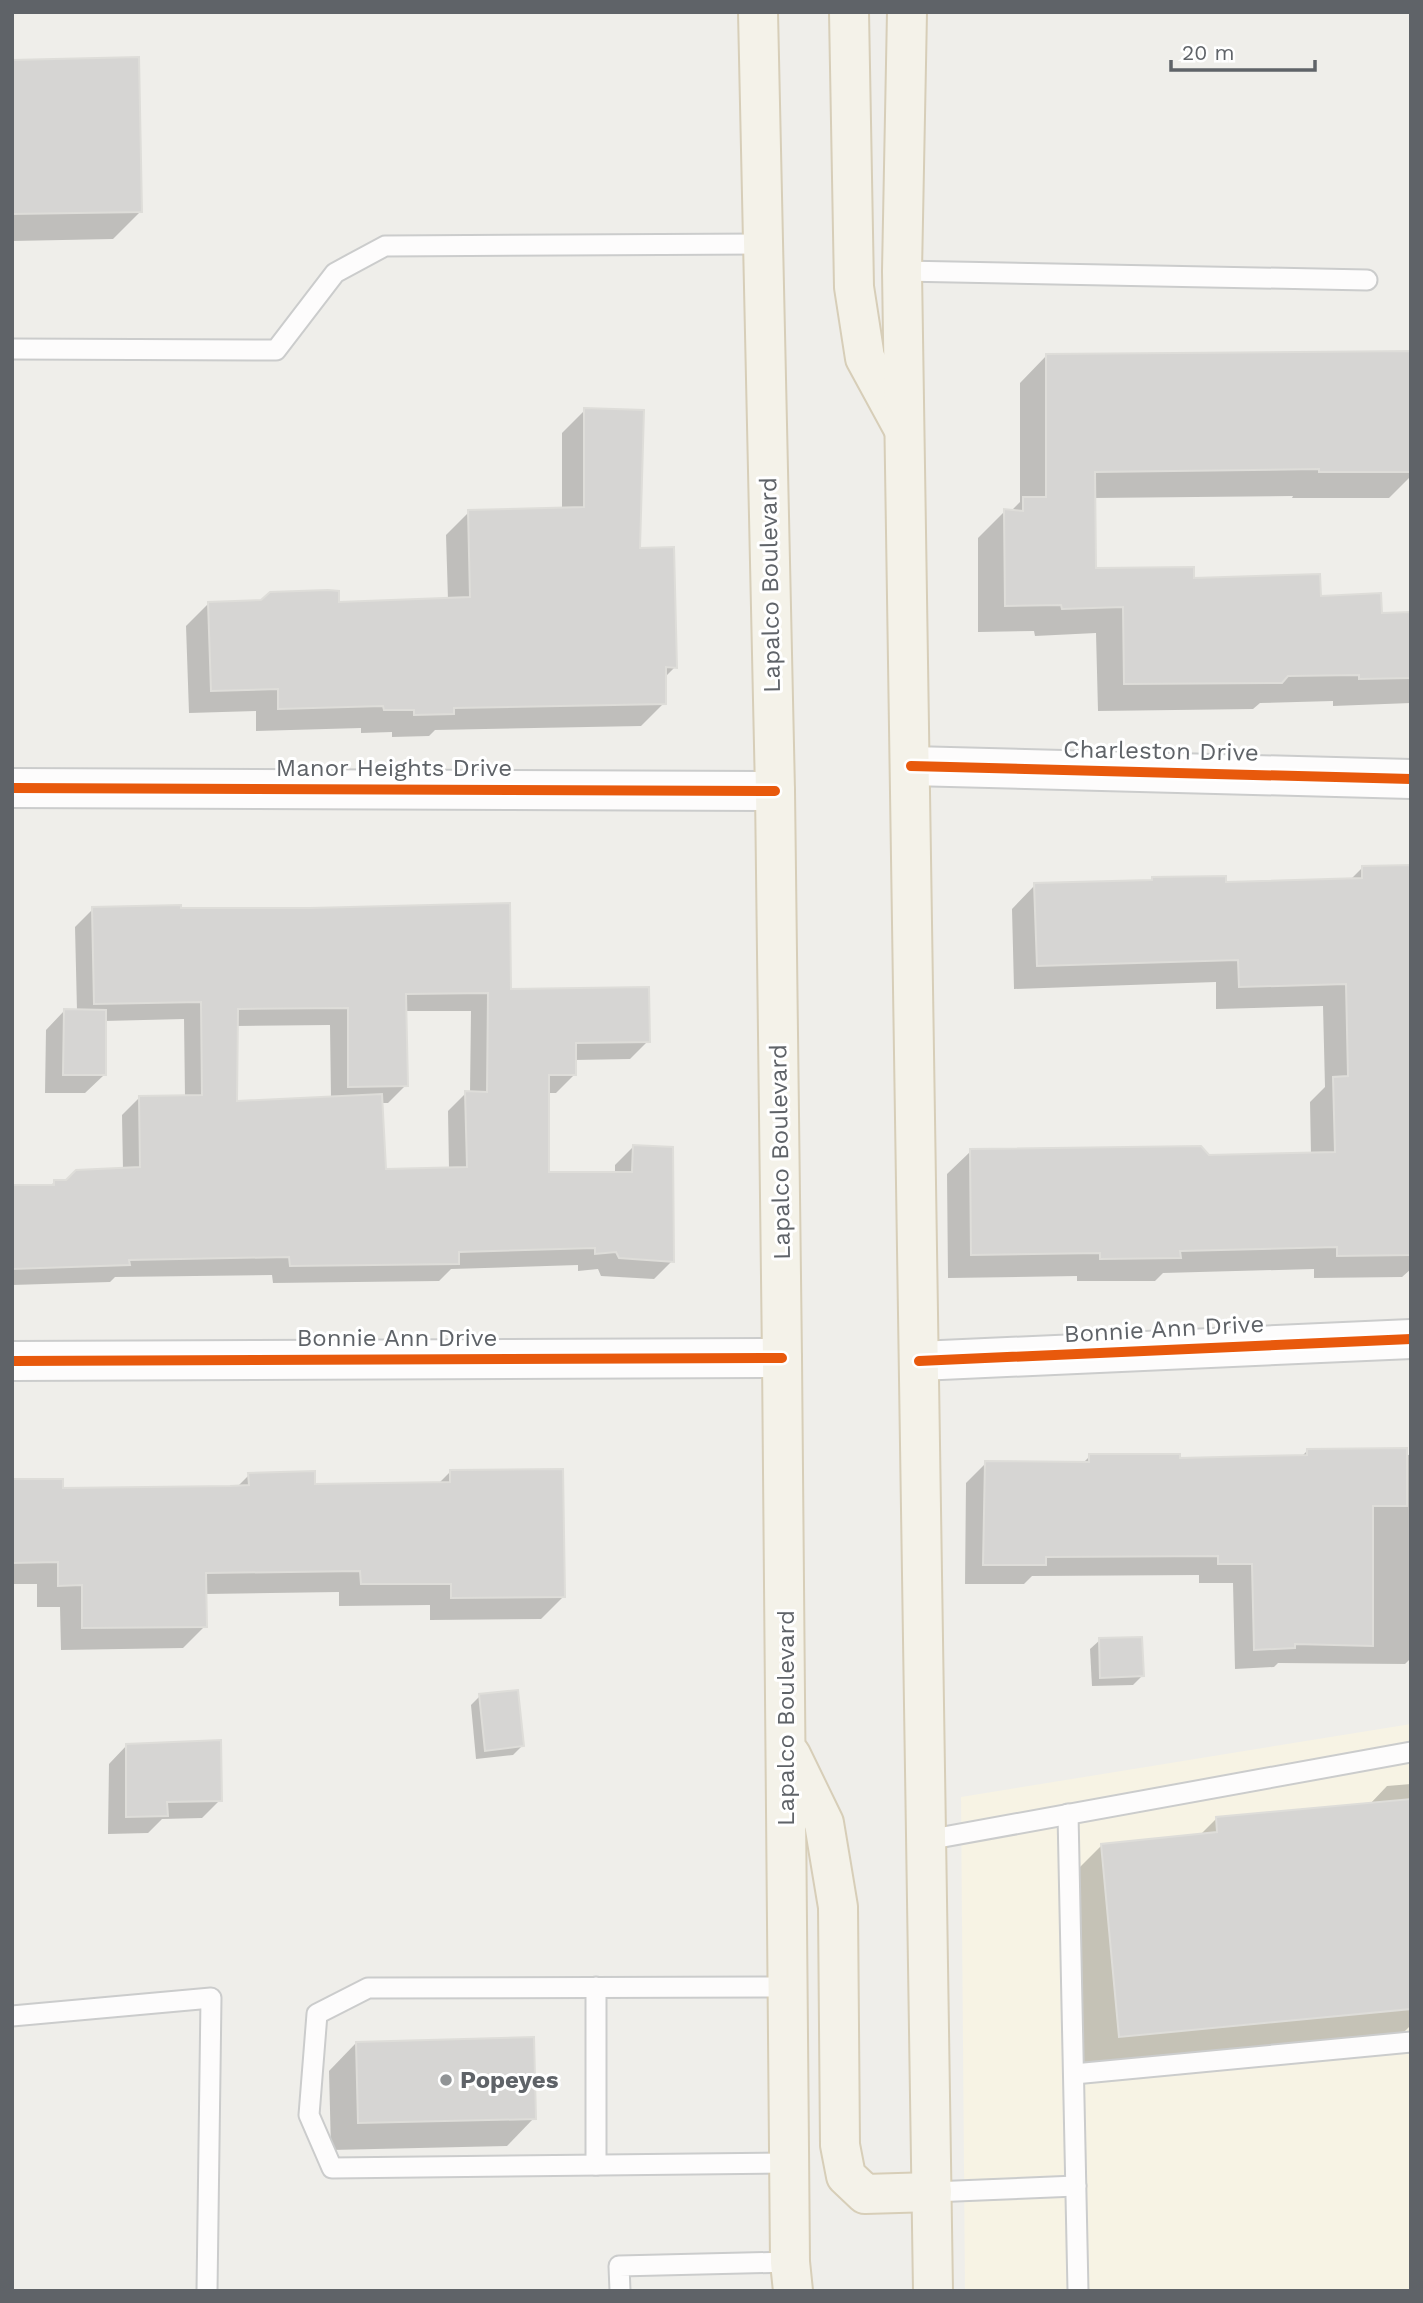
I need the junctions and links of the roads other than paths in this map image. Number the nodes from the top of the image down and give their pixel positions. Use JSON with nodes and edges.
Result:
{"nodes":[{"id":1,"x":758,"y":12,"type":"edge"},
{"id":2,"x":849,"y":12,"type":"edge"},
{"id":3,"x":907,"y":12,"type":"edge"},
{"id":4,"x":763,"y":244,"type":"junction"},
{"id":5,"x":902,"y":271,"type":"junction"},
{"id":6,"x":1367,"y":280,"type":"dead end"},
{"id":7,"x":12,"y":349,"type":"edge"},
{"id":8,"x":905,"y":431,"type":"junction"},
{"id":9,"x":911,"y":766,"type":"junction"},
{"id":10,"x":1411,"y":779,"type":"edge"},
{"id":11,"x":12,"y":788,"type":"edge"},
{"id":12,"x":775,"y":791,"type":"junction"},
{"id":13,"x":1411,"y":1339,"type":"edge"},
{"id":14,"x":782,"y":1358,"type":"junction"},
{"id":15,"x":919,"y":1360,"type":"junction"},
{"id":16,"x":12,"y":1361,"type":"edge"},
{"id":17,"x":786,"y":1743,"type":"junction"},
{"id":18,"x":1411,"y":1752,"type":"edge"},
{"id":19,"x":1068,"y":1814,"type":"junction"},
{"id":20,"x":927,"y":1840,"type":"junction"},
{"id":21,"x":596,"y":1987,"type":"junction"},
{"id":22,"x":788,"y":1987,"type":"junction"},
{"id":23,"x":12,"y":2016,"type":"edge"},
{"id":24,"x":1411,"y":2042,"type":"edge"},
{"id":25,"x":1074,"y":2074,"type":"junction"},
{"id":26,"x":789,"y":2163,"type":"junction"},
{"id":27,"x":596,"y":2165,"type":"junction"},
{"id":28,"x":1076,"y":2186,"type":"junction"},
{"id":29,"x":933,"y":2192,"type":"junction"},
{"id":30,"x":794,"y":2282,"type":"edge"},
{"id":31,"x":206,"y":2291,"type":"edge"},
{"id":32,"x":620,"y":2291,"type":"edge"},
{"id":33,"x":933,"y":2291,"type":"edge"},
{"id":34,"x":1078,"y":2291,"type":"edge"}],
"edges":[{"from":1,"to":4,"type":"main road","name":"Lapalco Boulevard"},
{"from":2,"to":8,"type":"main road"},
{"from":3,"to":5,"type":"main road"},
{"from":4,"to":7,"type":"lane"},
{"from":4,"to":12,"type":"main road","name":"Lapalco Boulevard"},
{"from":5,"to":6,"type":"lane"},
{"from":5,"to":8,"type":"main road"},
{"from":8,"to":9,"type":"main road"},
{"from":9,"to":10,"type":"street","name":"Charleston Drive"},
{"from":9,"to":15,"type":"main road"},
{"from":11,"to":12,"type":"street","name":"Manor Heights Drive"},
{"from":12,"to":14,"type":"main road","name":"Lapalco Boulevard"},
{"from":13,"to":15,"type":"street","name":"Bonnie Ann Drive"},
{"from":14,"to":16,"type":"street","name":"Bonnie Ann Drive"},
{"from":14,"to":17,"type":"main road","name":"Lapalco Boulevard"},
{"from":15,"to":20,"type":"main road"},
{"from":17,"to":22,"type":"main road","name":"Lapalco Boulevard"},
{"from":17,"to":29,"type":"main road"},
{"from":18,"to":19,"type":"lane"},
{"from":19,"to":20,"type":"lane"},
{"from":19,"to":25,"type":"lane"},
{"from":20,"to":29,"type":"main road"},
{"from":21,"to":22,"type":"lane"},
{"from":21,"to":27,"type":"lane"},
{"from":21,"to":27,"type":"lane"},
{"from":22,"to":26,"type":"main road","name":"Lapalco Boulevard"},
{"from":23,"to":31,"type":"lane"},
{"from":24,"to":25,"type":"lane"},
{"from":25,"to":28,"type":"lane"},
{"from":26,"to":27,"type":"lane"},
{"from":26,"to":30,"type":"main road","name":"Lapalco Boulevard"},
{"from":28,"to":29,"type":"lane"},
{"from":28,"to":34,"type":"lane"},
{"from":29,"to":33,"type":"main road"},
{"from":30,"to":32,"type":"lane"}]}
